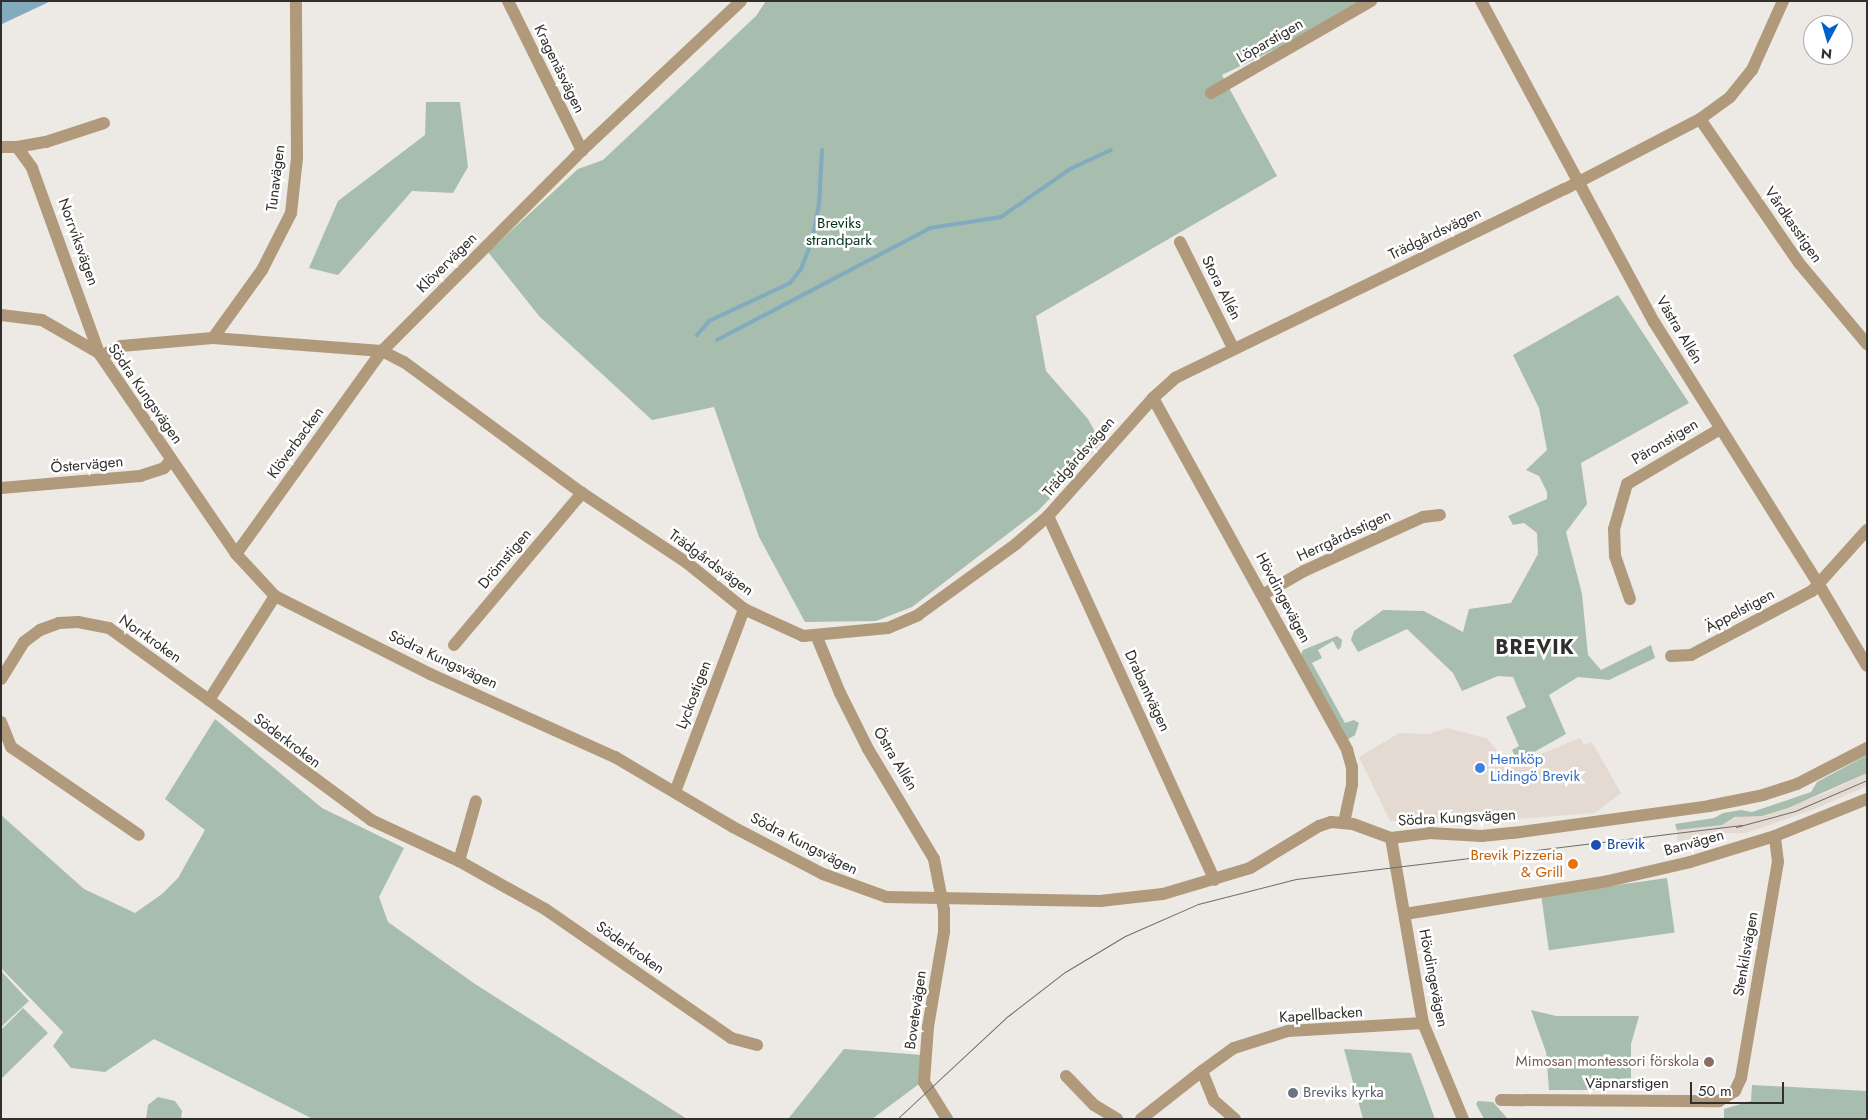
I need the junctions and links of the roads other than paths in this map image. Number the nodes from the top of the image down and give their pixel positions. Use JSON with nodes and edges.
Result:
{"nodes":[{"id":1,"x":296,"y":1,"type":"edge"},
{"id":2,"x":508,"y":1,"type":"edge"},
{"id":3,"x":741,"y":1,"type":"edge"},
{"id":4,"x":1371,"y":1,"type":"edge"},
{"id":5,"x":1481,"y":1,"type":"edge"},
{"id":6,"x":1783,"y":1,"type":"edge"},
{"id":7,"x":1211,"y":93,"type":"dead end"},
{"id":8,"x":1700,"y":119,"type":"junction"},
{"id":9,"x":104,"y":123,"type":"dead end"},
{"id":10,"x":1,"y":147,"type":"edge"},
{"id":11,"x":17,"y":147,"type":"junction"},
{"id":12,"x":582,"y":151,"type":"junction"},
{"id":13,"x":1580,"y":181,"type":"junction"},
{"id":14,"x":1180,"y":242,"type":"dead end"},
{"id":15,"x":1,"y":316,"type":"edge"},
{"id":16,"x":213,"y":338,"type":"junction"},
{"id":17,"x":1867,"y":344,"type":"edge"},
{"id":18,"x":1234,"y":348,"type":"junction"},
{"id":19,"x":382,"y":351,"type":"junction"},
{"id":20,"x":100,"y":354,"type":"junction"},
{"id":21,"x":1153,"y":398,"type":"junction"},
{"id":22,"x":1720,"y":428,"type":"junction"},
{"id":23,"x":171,"y":460,"type":"junction"},
{"id":24,"x":1,"y":488,"type":"edge"},
{"id":25,"x":582,"y":494,"type":"junction"},
{"id":26,"x":1440,"y":515,"type":"dead end"},
{"id":27,"x":1048,"y":516,"type":"junction"},
{"id":28,"x":1867,"y":530,"type":"edge"},
{"id":29,"x":236,"y":554,"type":"junction"},
{"id":30,"x":1818,"y":583,"type":"junction"},
{"id":31,"x":1264,"y":594,"type":"junction"},
{"id":32,"x":275,"y":596,"type":"junction"},
{"id":33,"x":1630,"y":599,"type":"dead end"},
{"id":34,"x":744,"y":609,"type":"junction"},
{"id":35,"x":816,"y":635,"type":"junction"},
{"id":36,"x":454,"y":645,"type":"dead end"},
{"id":37,"x":1671,"y":656,"type":"dead end"},
{"id":38,"x":1867,"y":666,"type":"edge"},
{"id":39,"x":1,"y":678,"type":"edge"},
{"id":40,"x":209,"y":700,"type":"junction"},
{"id":41,"x":1,"y":722,"type":"edge"},
{"id":42,"x":1867,"y":748,"type":"edge"},
{"id":43,"x":675,"y":792,"type":"junction"},
{"id":44,"x":1867,"y":799,"type":"edge"},
{"id":45,"x":476,"y":801,"type":"dead end"},
{"id":46,"x":1344,"y":822,"type":"junction"},
{"id":47,"x":139,"y":835,"type":"dead end"},
{"id":48,"x":1775,"y":836,"type":"junction"},
{"id":49,"x":1391,"y":838,"type":"junction"},
{"id":50,"x":458,"y":861,"type":"junction"},
{"id":51,"x":1216,"y":880,"type":"junction"},
{"id":52,"x":942,"y":899,"type":"junction"},
{"id":53,"x":1405,"y":914,"type":"junction"},
{"id":54,"x":1423,"y":1023,"type":"junction"},
{"id":55,"x":757,"y":1045,"type":"dead end"},
{"id":56,"x":1202,"y":1071,"type":"junction"},
{"id":57,"x":1066,"y":1076,"type":"dead end"},
{"id":58,"x":1741,"y":1078,"type":"joint"},
{"id":59,"x":1501,"y":1100,"type":"dead end"},
{"id":60,"x":947,"y":1119,"type":"edge"},
{"id":61,"x":1117,"y":1119,"type":"edge"},
{"id":62,"x":1141,"y":1119,"type":"edge"},
{"id":63,"x":1235,"y":1119,"type":"edge"},
{"id":64,"x":1463,"y":1119,"type":"edge"}],
"edges":[{"from":1,"to":16,"type":"street","name":"Tunavägen"},
{"from":2,"to":12,"type":"street","name":"Kragenäsvägen"},
{"from":3,"to":12,"type":"street","name":"Klövervägen"},
{"from":4,"to":7,"type":"street","name":"Löparstigen"},
{"from":5,"to":13,"type":"street","name":"Västra Allén"},
{"from":6,"to":8,"type":"street","name":"Trädgårdsvägen"},
{"from":8,"to":13,"type":"street","name":"Trädgårdsvägen"},
{"from":8,"to":17,"type":"street","name":"Vårdkasstigen"},
{"from":9,"to":11,"type":"street"},
{"from":10,"to":11,"type":"street"},
{"from":11,"to":20,"type":"street","name":"Norrviksvägen"},
{"from":12,"to":19,"type":"street","name":"Klövervägen"},
{"from":13,"to":18,"type":"street","name":"Trädgårdsvägen"},
{"from":13,"to":22,"type":"street","name":"Västra Allén"},
{"from":14,"to":18,"type":"street","name":"Stora Allén"},
{"from":15,"to":20,"type":"street","name":"Södra Kungsvägen"},
{"from":16,"to":19,"type":"street"},
{"from":16,"to":20,"type":"street"},
{"from":18,"to":21,"type":"street","name":"Trädgårdsvägen"},
{"from":19,"to":25,"type":"street","name":"Trädgårdsvägen"},
{"from":19,"to":29,"type":"street","name":"Klöverbacken"},
{"from":20,"to":23,"type":"street","name":"Södra Kungsvägen"},
{"from":21,"to":27,"type":"street","name":"Trädgårdsvägen"},
{"from":21,"to":31,"type":"street","name":"Hövdingevägen"},
{"from":22,"to":30,"type":"street","name":"Västra Allén"},
{"from":22,"to":33,"type":"street","name":"Päronstigen"},
{"from":23,"to":24,"type":"street","name":"Östervägen"},
{"from":23,"to":29,"type":"street","name":"Södra Kungsvägen"},
{"from":25,"to":34,"type":"street","name":"Trädgårdsvägen"},
{"from":25,"to":36,"type":"street","name":"Drömstigen"},
{"from":26,"to":31,"type":"street","name":"Herrgårdsstigen"},
{"from":27,"to":35,"type":"street","name":"Trädgårdsvägen"},
{"from":27,"to":51,"type":"street","name":"Drabantvägen"},
{"from":28,"to":30,"type":"street"},
{"from":29,"to":32,"type":"street","name":"Södra Kungsvägen"},
{"from":30,"to":37,"type":"street","name":"Äppelstigen"},
{"from":30,"to":38,"type":"street","name":"Västra Allén"},
{"from":31,"to":46,"type":"street","name":"Hövdingevägen"},
{"from":32,"to":40,"type":"street"},
{"from":32,"to":43,"type":"street","name":"Södra Kungsvägen"},
{"from":34,"to":35,"type":"street","name":"Trädgårdsvägen"},
{"from":34,"to":43,"type":"street","name":"Lyckostigen"},
{"from":35,"to":52,"type":"street","name":"Östra Allén"},
{"from":39,"to":40,"type":"street","name":"Norrkroken"},
{"from":40,"to":50,"type":"street","name":"Söderkroken"},
{"from":41,"to":47,"type":"street"},
{"from":42,"to":49,"type":"street","name":"Södra Kungsvägen"},
{"from":43,"to":52,"type":"street","name":"Södra Kungsvägen"},
{"from":44,"to":48,"type":"street","name":"Banvägen"},
{"from":45,"to":50,"type":"street"},
{"from":46,"to":49,"type":"street","name":"Södra Kungsvägen"},
{"from":46,"to":51,"type":"street","name":"Södra Kungsvägen"},
{"from":48,"to":53,"type":"street","name":"Banvägen"},
{"from":48,"to":58,"type":"street","name":"Stenkilsvägen"},
{"from":49,"to":53,"type":"street","name":"Hövdingevägen"},
{"from":50,"to":55,"type":"street","name":"Söderkroken"},
{"from":51,"to":52,"type":"street","name":"Södra Kungsvägen"},
{"from":52,"to":60,"type":"street","name":"Bovetevägen"},
{"from":53,"to":54,"type":"street","name":"Hövdingevägen"},
{"from":54,"to":56,"type":"street","name":"Kapellbacken"},
{"from":54,"to":64,"type":"street","name":"Hövdingevägen"},
{"from":56,"to":62,"type":"street","name":"Kapellbacken"},
{"from":56,"to":63,"type":"street"},
{"from":57,"to":61,"type":"street"},
{"from":58,"to":59,"type":"street","name":"Väpnarstigen"}]}
